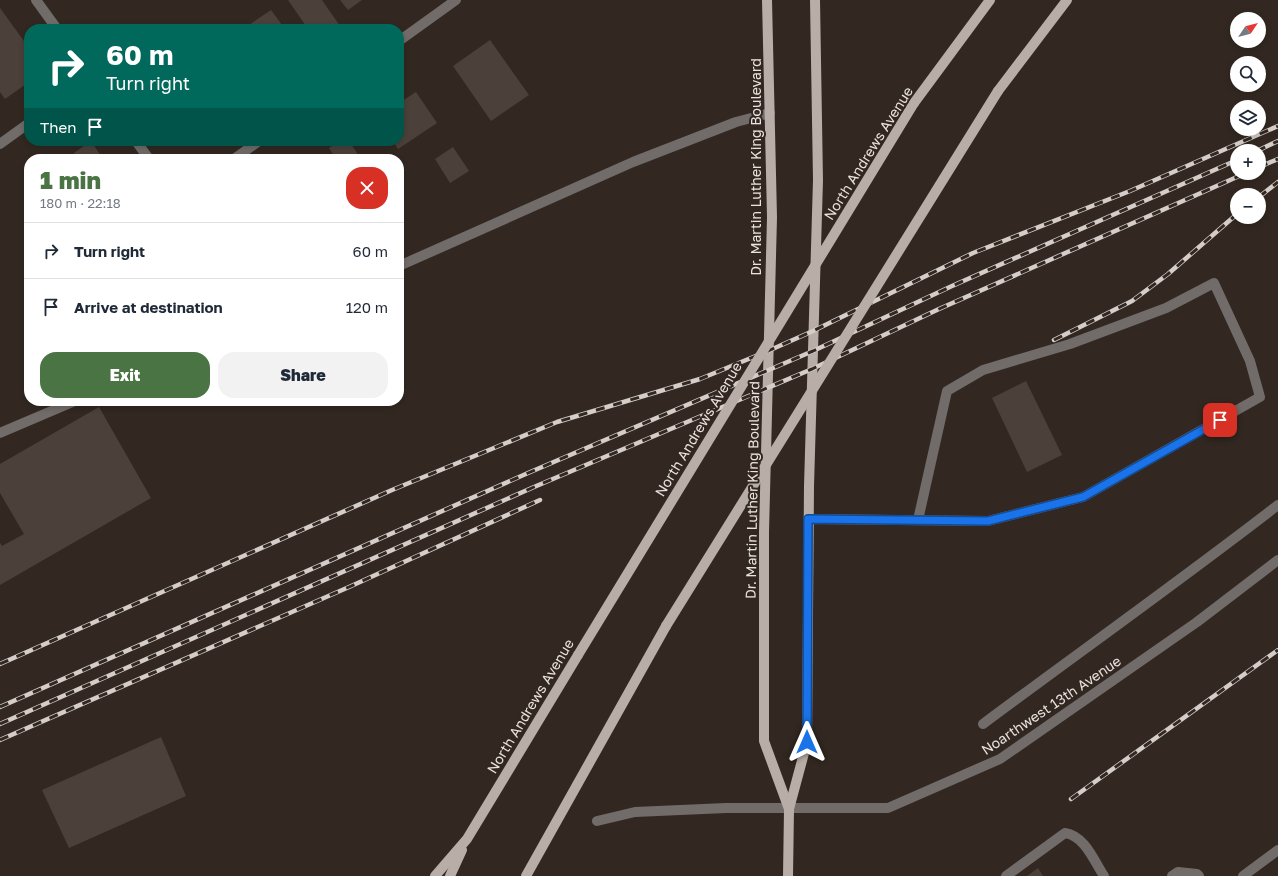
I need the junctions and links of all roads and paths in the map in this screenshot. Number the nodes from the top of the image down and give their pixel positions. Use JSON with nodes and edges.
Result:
{"nodes":[{"id":1,"x":36,"y":0,"type":"edge"},
{"id":2,"x":456,"y":0,"type":"edge"},
{"id":3,"x":767,"y":0,"type":"edge"},
{"id":4,"x":815,"y":0,"type":"edge"},
{"id":5,"x":990,"y":0,"type":"edge"},
{"id":6,"x":1067,"y":0,"type":"edge"},
{"id":7,"x":53,"y":24,"type":"edge"},
{"id":8,"x":404,"y":37,"type":"edge"},
{"id":9,"x":770,"y":113,"type":"junction"},
{"id":10,"x":24,"y":127,"type":"edge"},
{"id":11,"x":0,"y":144,"type":"edge"},
{"id":12,"x":252,"y":146,"type":"edge"},
{"id":13,"x":241,"y":154,"type":"edge"},
{"id":14,"x":404,"y":264,"type":"edge"},
{"id":15,"x":63,"y":406,"type":"edge"},
{"id":16,"x":0,"y":433,"type":"edge"},
{"id":17,"x":1278,"y":505,"type":"edge"},
{"id":18,"x":808,"y":519,"type":"junction"},
{"id":19,"x":918,"y":520,"type":"junction"},
{"id":20,"x":1278,"y":560,"type":"edge"},
{"id":21,"x":983,"y":724,"type":"dead end"},
{"id":22,"x":788,"y":809,"type":"junction"},
{"id":23,"x":597,"y":821,"type":"dead end"},
{"id":24,"x":467,"y":839,"type":"junction"},
{"id":25,"x":1278,"y":850,"type":"edge"},
{"id":26,"x":435,"y":876,"type":"edge"},
{"id":27,"x":450,"y":876,"type":"edge"},
{"id":28,"x":526,"y":876,"type":"edge"},
{"id":29,"x":788,"y":876,"type":"edge"},
{"id":30,"x":1006,"y":876,"type":"edge"},
{"id":31,"x":1104,"y":876,"type":"edge"},
{"id":32,"x":1172,"y":876,"type":"edge"},
{"id":33,"x":1199,"y":876,"type":"edge"},
{"id":34,"x":1243,"y":876,"type":"edge"}],
"edges":[{"from":1,"to":7,"type":"street"},
{"from":2,"to":8,"type":"street"},
{"from":3,"to":9,"type":"main road","name":"Dr. Martin Luther King Boulevard"},
{"from":4,"to":18,"type":"main road","name":"Dr. Martin Luther King Boulevard"},
{"from":5,"to":24,"type":"main road","name":"North Andrews Avenue","bridge":true},
{"from":6,"to":28,"type":"main road","bridge":true},
{"from":9,"to":14,"type":"street"},
{"from":9,"to":22,"type":"main road","name":"Dr. Martin Luther King Boulevard"},
{"from":10,"to":11,"type":"street"},
{"from":12,"to":13,"type":"street"},
{"from":15,"to":16,"type":"street"},
{"from":17,"to":21,"type":"street"},
{"from":18,"to":19,"type":"street"},
{"from":18,"to":22,"type":"main road","name":"Dr. Martin Luther King Boulevard"},
{"from":19,"to":19,"type":"street"},
{"from":20,"to":22,"type":"street","name":"Noarthwest 13th Avenue"},
{"from":22,"to":23,"type":"street","name":"Noarthwest 13th Avenue"},
{"from":22,"to":29,"type":"main road","name":"Dr. Martin Luther King Boulevard"},
{"from":24,"to":26,"type":"main road","name":"North Andrews Avenue"},
{"from":24,"to":27,"type":"main road"},
{"from":25,"to":34,"type":"street"},
{"from":30,"to":31,"type":"street"},
{"from":32,"to":33,"type":"street"}]}
